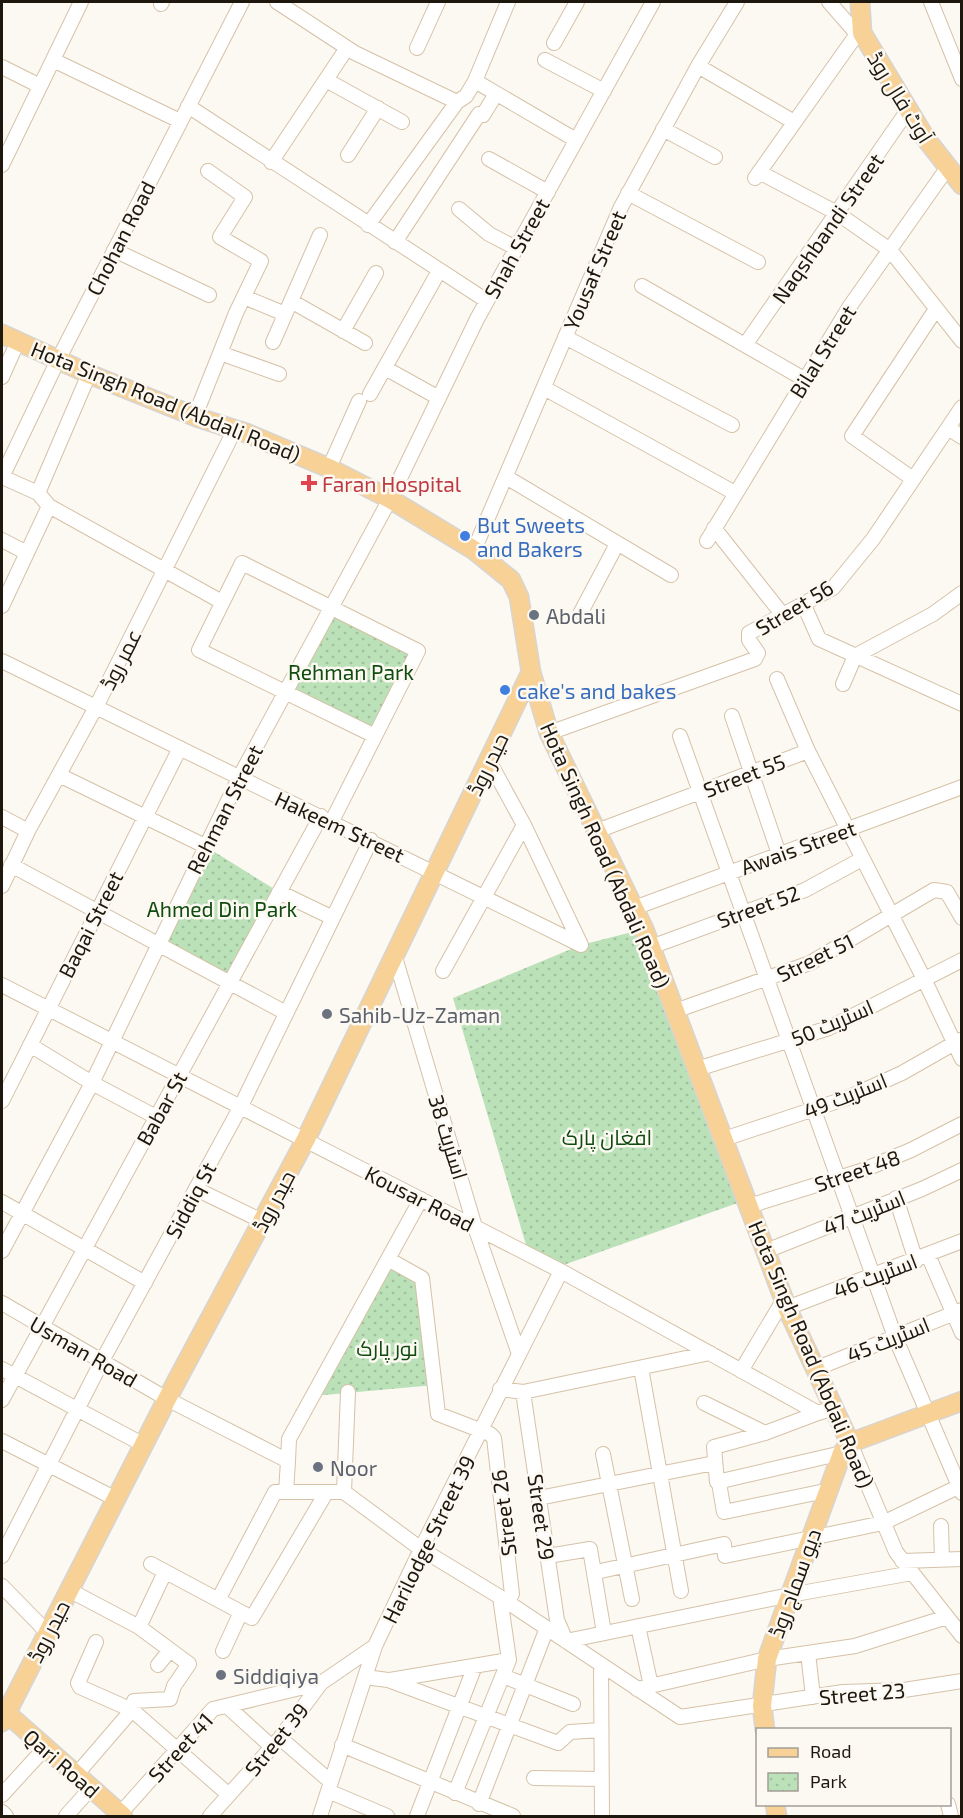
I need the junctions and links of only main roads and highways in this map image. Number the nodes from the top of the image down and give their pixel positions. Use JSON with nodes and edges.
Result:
{"nodes":[{"id":1,"x":860,"y":2,"type":"edge"},
{"id":2,"x":956,"y":175,"type":"edge"},
{"id":3,"x":10,"y":337,"type":"edge"},
{"id":4,"x":531,"y":672,"type":"junction"},
{"id":5,"x":962,"y":1401,"type":"edge"},
{"id":6,"x":846,"y":1448,"type":"junction"},
{"id":7,"x":3,"y":1715,"type":"edge"},
{"id":8,"x":765,"y":1728,"type":"edge"},
{"id":9,"x":122,"y":1815,"type":"edge"}],
"edges":[{"from":1,"to":2,"type":"main road","name":"آوٹ فال روڈ"},
{"from":3,"to":4,"type":"main road","name":"Hota Singh Road (Abdali Road)"},
{"from":4,"to":6,"type":"main road","name":"Hota Singh Road (Abdali Road)"},
{"from":4,"to":7,"type":"main road","name":"حیدر روڈ"},
{"from":5,"to":6,"type":"main road"},
{"from":6,"to":8,"type":"main road","name":"دیو سماج روڈ"},
{"from":7,"to":9,"type":"main road","name":"Qari Road"}]}
